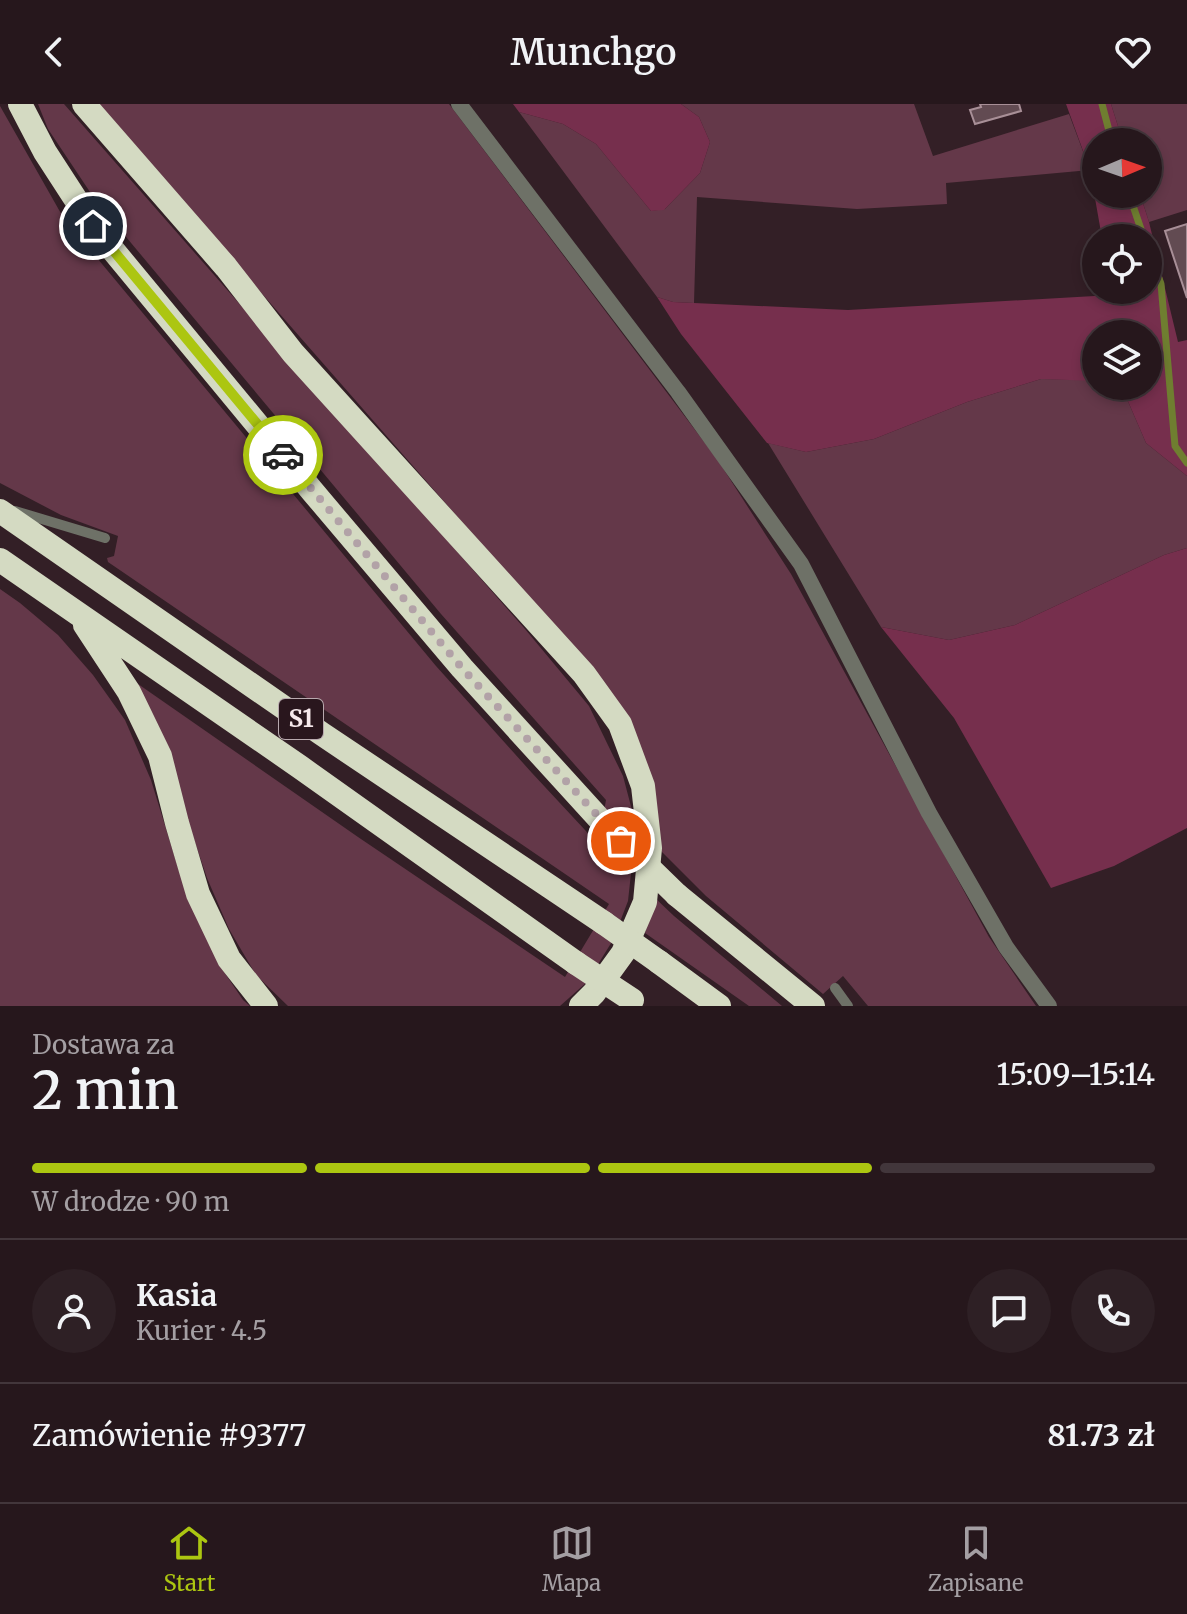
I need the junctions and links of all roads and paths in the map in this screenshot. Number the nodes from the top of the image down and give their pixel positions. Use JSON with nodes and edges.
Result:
{"nodes":[{"id":1,"x":20,"y":104,"type":"edge"},
{"id":2,"x":84,"y":104,"type":"edge"},
{"id":3,"x":459,"y":104,"type":"edge"},
{"id":4,"x":0,"y":509,"type":"edge"},
{"id":5,"x":105,"y":538,"type":"dead end"},
{"id":6,"x":0,"y":560,"type":"edge"},
{"id":7,"x":77,"y":613,"type":"junction"},
{"id":8,"x":835,"y":988,"type":"dead end"},
{"id":9,"x":636,"y":1003,"type":"edge"},
{"id":10,"x":266,"y":1006,"type":"edge"},
{"id":11,"x":581,"y":1006,"type":"edge"},
{"id":12,"x":719,"y":1006,"type":"edge"},
{"id":13,"x":813,"y":1006,"type":"edge"},
{"id":14,"x":848,"y":1006,"type":"edge"},
{"id":15,"x":1049,"y":1006,"type":"edge"}],
"edges":[{"from":1,"to":13,"type":"highway","bridge":true},
{"from":2,"to":11,"type":"highway"},
{"from":3,"to":15,"type":"street"},
{"from":4,"to":5,"type":"lane"},
{"from":4,"to":12,"type":"highway","number":"S1","bridge":true},
{"from":6,"to":7,"type":"highway","number":"S1"},
{"from":7,"to":9,"type":"highway","number":"S1","bridge":true},
{"from":7,"to":10,"type":"highway"},
{"from":8,"to":14,"type":"lane"}]}
